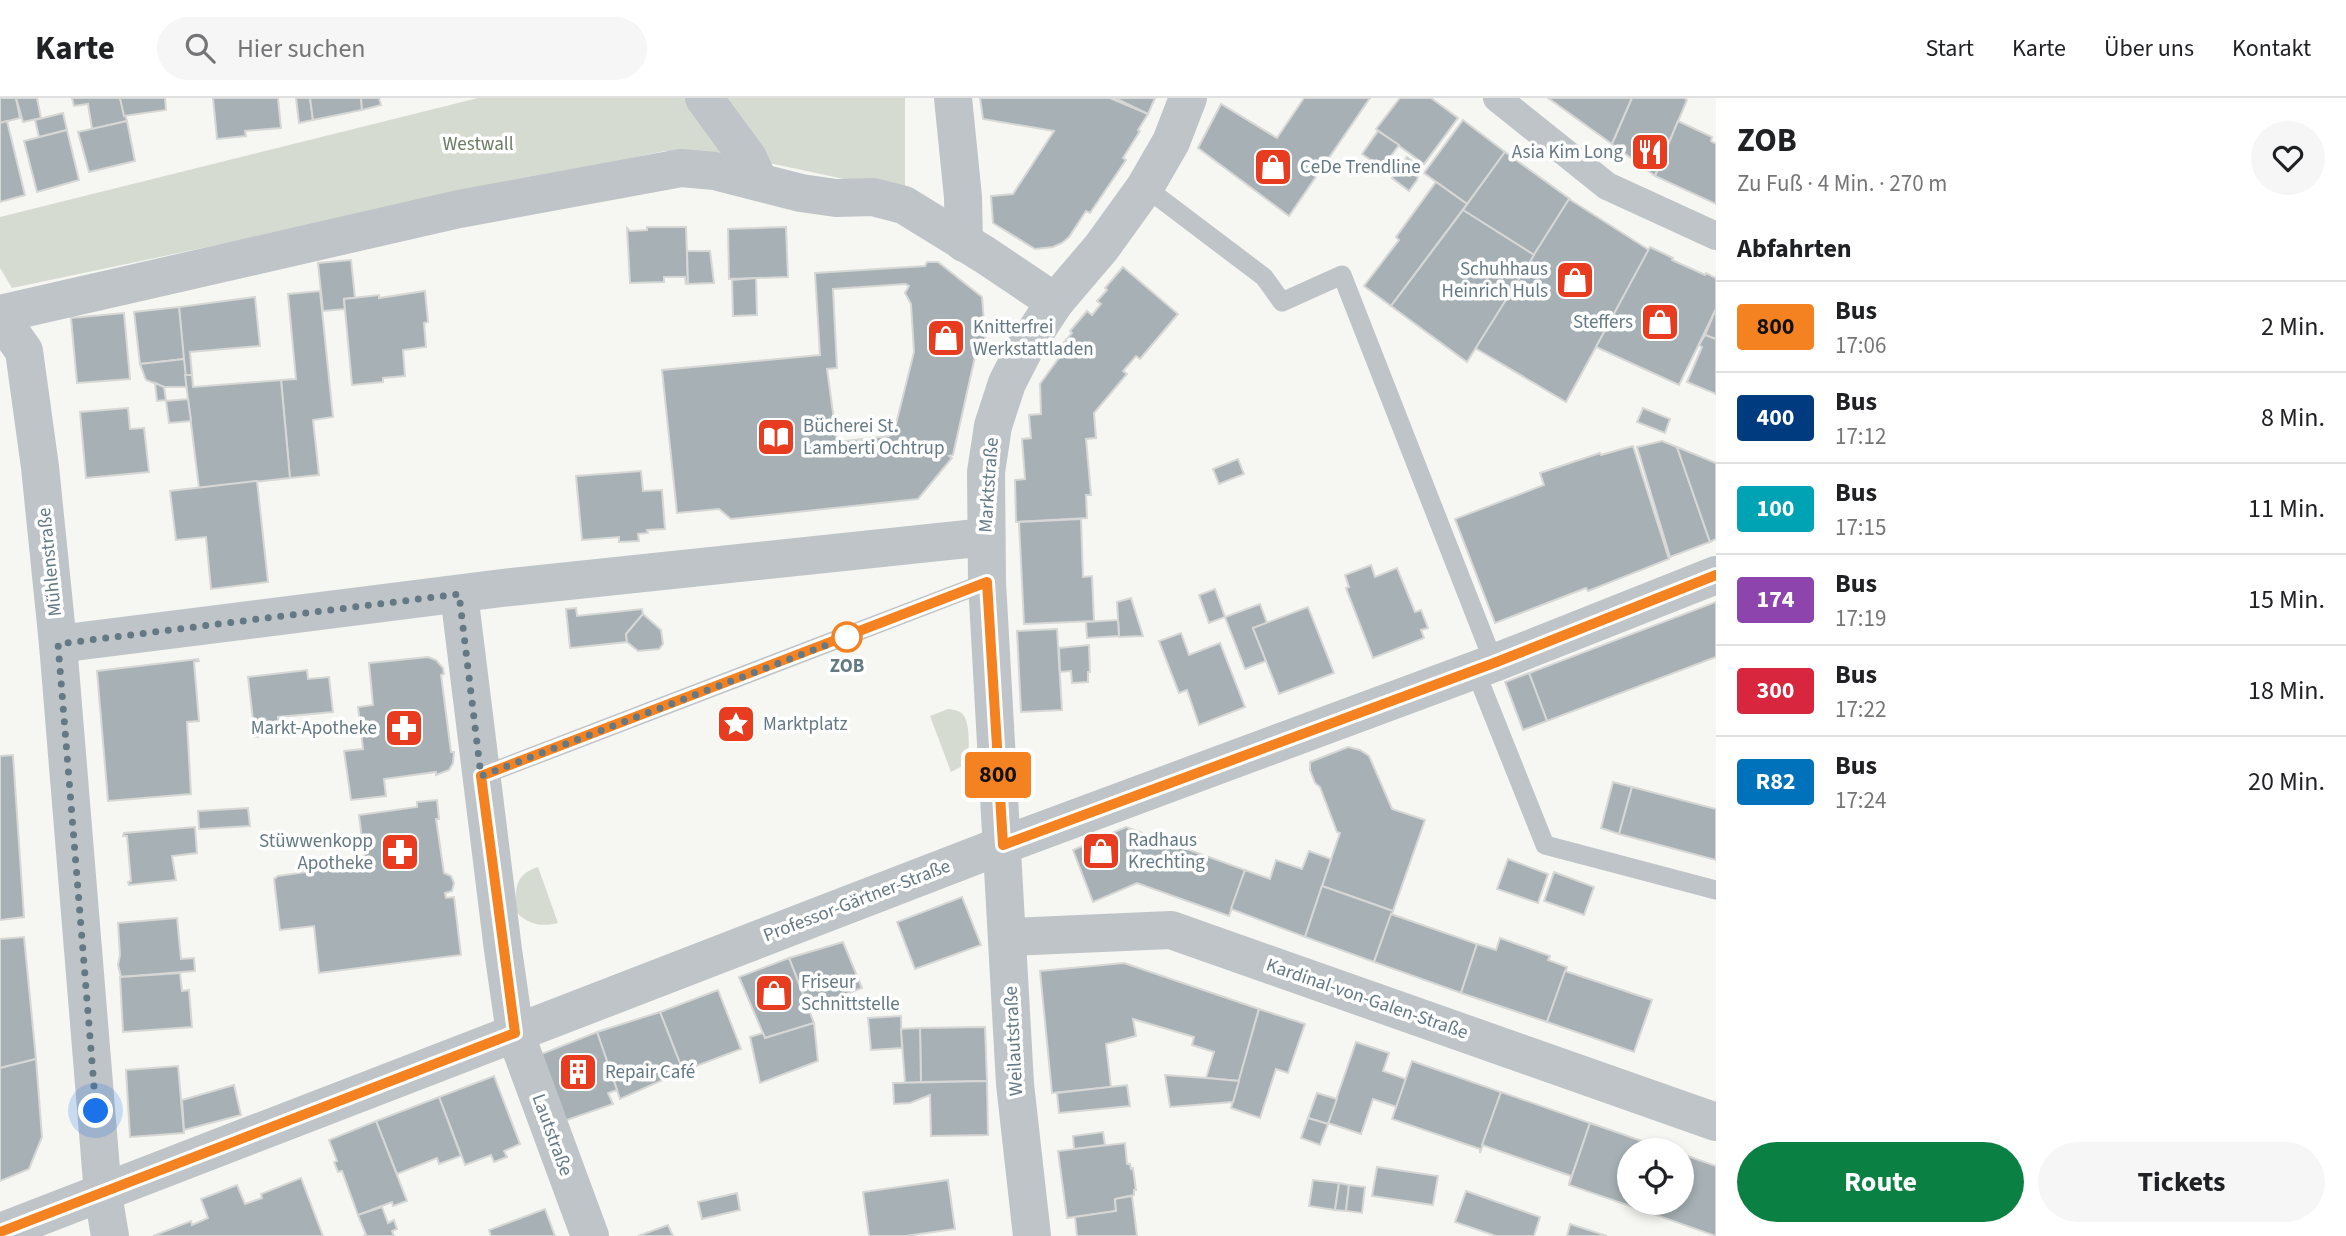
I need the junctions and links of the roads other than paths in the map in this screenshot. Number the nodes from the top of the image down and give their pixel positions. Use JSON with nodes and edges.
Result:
{"nodes":[{"id":1,"x":704,"y":98,"type":"edge"},
{"id":2,"x":953,"y":98,"type":"edge"},
{"id":3,"x":1188,"y":98,"type":"edge"},
{"id":4,"x":1497,"y":98,"type":"edge"},
{"id":5,"x":759,"y":181,"type":"junction"},
{"id":6,"x":1145,"y":187,"type":"junction"},
{"id":7,"x":1716,"y":236,"type":"edge"},
{"id":8,"x":964,"y":243,"type":"junction"},
{"id":9,"x":1055,"y":302,"type":"junction"},
{"id":10,"x":0,"y":315,"type":"edge"},
{"id":11,"x":986,"y":537,"type":"junction"},
{"id":12,"x":1716,"y":575,"type":"edge"},
{"id":13,"x":987,"y":582,"type":"junction"},
{"id":14,"x":459,"y":594,"type":"junction"},
{"id":15,"x":58,"y":644,"type":"junction"},
{"id":16,"x":1485,"y":666,"type":"junction"},
{"id":17,"x":481,"y":776,"type":"junction"},
{"id":18,"x":1003,"y":845,"type":"junction"},
{"id":19,"x":1716,"y":890,"type":"edge"},
{"id":20,"x":1009,"y":937,"type":"junction"},
{"id":21,"x":515,"y":1033,"type":"junction"},
{"id":22,"x":1716,"y":1122,"type":"edge"},
{"id":23,"x":103,"y":1194,"type":"junction"},
{"id":24,"x":0,"y":1233,"type":"edge"},
{"id":25,"x":110,"y":1236,"type":"edge"},
{"id":26,"x":590,"y":1236,"type":"edge"},
{"id":27,"x":1032,"y":1236,"type":"edge"}],
"edges":[{"from":1,"to":5,"type":"street"},
{"from":2,"to":8,"type":"street"},
{"from":3,"to":6,"type":"street","name":"Marktstraße"},
{"from":4,"to":7,"type":"street"},
{"from":5,"to":8,"type":"street"},
{"from":5,"to":10,"type":"street"},
{"from":6,"to":9,"type":"street","name":"Marktstraße"},
{"from":6,"to":16,"type":"lane"},
{"from":8,"to":9,"type":"street"},
{"from":9,"to":11,"type":"street","name":"Marktstraße"},
{"from":10,"to":15,"type":"street","name":"Mühlenstraße"},
{"from":11,"to":13,"type":"street","name":"Marktstraße"},
{"from":11,"to":14,"type":"street"},
{"from":12,"to":16,"type":"street","name":"Professor-Gärtner-Straße"},
{"from":13,"to":17,"type":"lane"},
{"from":13,"to":18,"type":"street","name":"Marktstraße"},
{"from":14,"to":15,"type":"street"},
{"from":14,"to":17,"type":"street"},
{"from":15,"to":23,"type":"street","name":"Mühlenstraße"},
{"from":16,"to":18,"type":"street","name":"Professor-Gärtner-Straße"},
{"from":16,"to":19,"type":"lane"},
{"from":17,"to":21,"type":"street"},
{"from":18,"to":20,"type":"street","name":"Weilautstraße"},
{"from":18,"to":21,"type":"street","name":"Professor-Gärtner-Straße"},
{"from":20,"to":22,"type":"street","name":"Kardinal-von-Galen-Straße"},
{"from":20,"to":27,"type":"street","name":"Weilautstraße"},
{"from":21,"to":23,"type":"street","name":"Professor-Gärtner-Straße"},
{"from":21,"to":26,"type":"street","name":"Lautstraße"},
{"from":23,"to":24,"type":"street","name":"Professor-Gärtner-Straße"},
{"from":23,"to":25,"type":"street","name":"Mühlenstraße"}]}
